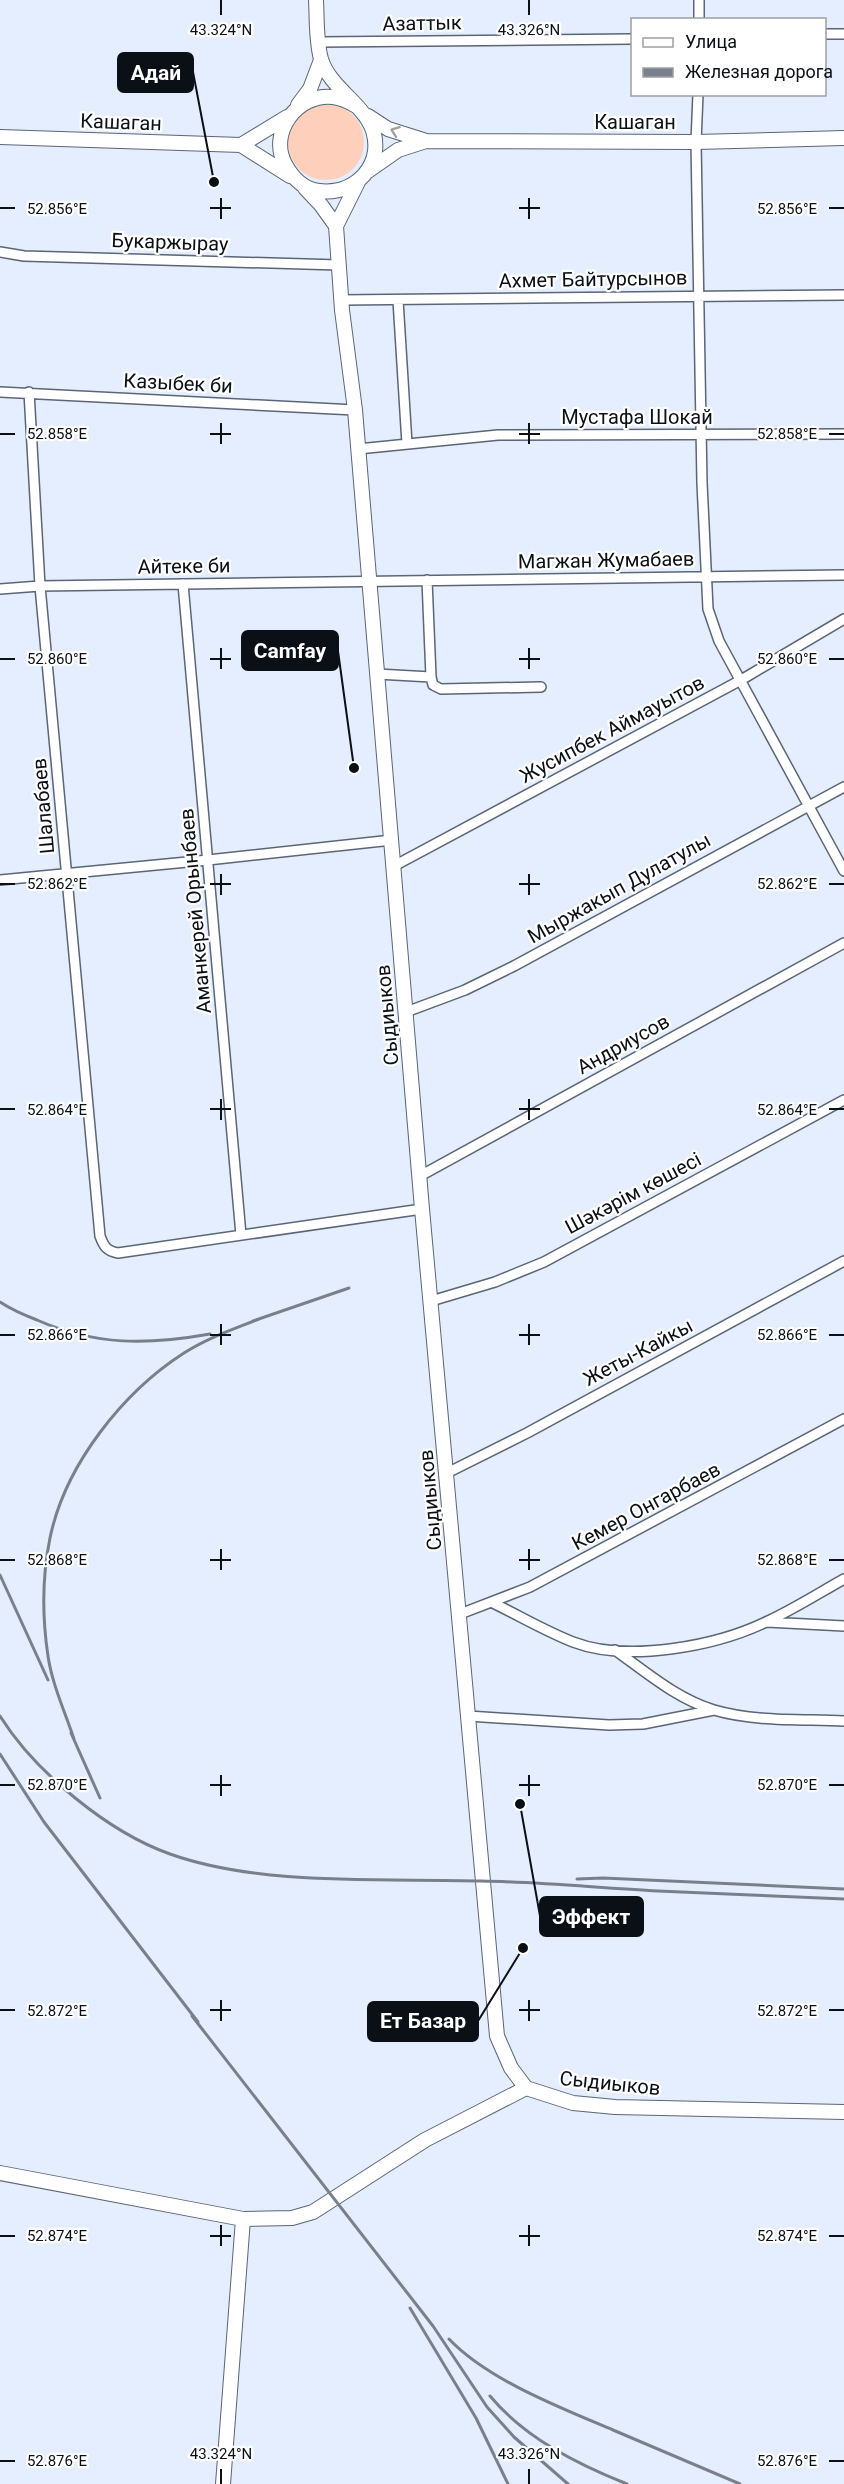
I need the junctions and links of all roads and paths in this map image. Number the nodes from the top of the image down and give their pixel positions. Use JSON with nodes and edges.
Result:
{"nodes":[{"id":1,"x":315,"y":0,"type":"edge"},
{"id":2,"x":699,"y":0,"type":"edge"},
{"id":3,"x":699,"y":18,"type":"edge"},
{"id":4,"x":826,"y":34,"type":"edge"},
{"id":5,"x":844,"y":34,"type":"edge"},
{"id":6,"x":631,"y":39,"type":"edge"},
{"id":7,"x":320,"y":42,"type":"junction"},
{"id":8,"x":321,"y":60,"type":"junction"},
{"id":9,"x":698,"y":96,"type":"edge"},
{"id":10,"x":362,"y":111,"type":"junction"},
{"id":11,"x":291,"y":113,"type":"junction"},
{"id":12,"x":0,"y":137,"type":"edge"},
{"id":13,"x":844,"y":138,"type":"edge"},
{"id":14,"x":426,"y":141,"type":"junction"},
{"id":15,"x":696,"y":142,"type":"junction"},
{"id":16,"x":241,"y":145,"type":"junction"},
{"id":17,"x":368,"y":171,"type":"junction"},
{"id":18,"x":358,"y":182,"type":"junction"},
{"id":19,"x":300,"y":184,"type":"junction"},
{"id":20,"x":336,"y":226,"type":"junction"},
{"id":21,"x":0,"y":252,"type":"edge"},
{"id":22,"x":339,"y":265,"type":"junction"},
{"id":23,"x":844,"y":295,"type":"edge"},
{"id":24,"x":698,"y":296,"type":"junction"},
{"id":25,"x":341,"y":300,"type":"junction"},
{"id":26,"x":398,"y":300,"type":"junction"},
{"id":27,"x":0,"y":392,"type":"edge"},
{"id":28,"x":29,"y":392,"type":"junction"},
{"id":29,"x":355,"y":411,"type":"junction"},
{"id":30,"x":844,"y":434,"type":"edge"},
{"id":31,"x":701,"y":435,"type":"junction"},
{"id":32,"x":407,"y":444,"type":"junction"},
{"id":33,"x":358,"y":449,"type":"junction"},
{"id":34,"x":844,"y":575,"type":"edge"},
{"id":35,"x":707,"y":577,"type":"junction"},
{"id":36,"x":427,"y":580,"type":"junction"},
{"id":37,"x":368,"y":581,"type":"junction"},
{"id":38,"x":183,"y":584,"type":"junction"},
{"id":39,"x":40,"y":586,"type":"junction"},
{"id":40,"x":0,"y":589,"type":"edge"},
{"id":41,"x":844,"y":619,"type":"edge"},
{"id":42,"x":377,"y":674,"type":"junction"},
{"id":43,"x":431,"y":677,"type":"junction"},
{"id":44,"x":741,"y":680,"type":"junction"},
{"id":45,"x":541,"y":687,"type":"dead end"},
{"id":46,"x":844,"y":787,"type":"edge"},
{"id":47,"x":808,"y":805,"type":"junction"},
{"id":48,"x":392,"y":840,"type":"junction"},
{"id":49,"x":208,"y":860,"type":"junction"},
{"id":50,"x":394,"y":866,"type":"junction"},
{"id":51,"x":844,"y":871,"type":"edge"},
{"id":52,"x":67,"y":874,"type":"junction"},
{"id":53,"x":0,"y":880,"type":"edge"},
{"id":54,"x":844,"y":943,"type":"edge"},
{"id":55,"x":406,"y":1012,"type":"junction"},
{"id":56,"x":844,"y":1100,"type":"edge"},
{"id":57,"x":420,"y":1176,"type":"junction"},
{"id":58,"x":422,"y":1209,"type":"junction"},
{"id":59,"x":241,"y":1235,"type":"junction"},
{"id":60,"x":844,"y":1261,"type":"edge"},
{"id":61,"x":431,"y":1301,"type":"junction"},
{"id":62,"x":844,"y":1419,"type":"edge"},
{"id":63,"x":447,"y":1473,"type":"junction"},
{"id":64,"x":844,"y":1579,"type":"edge"},
{"id":65,"x":491,"y":1602,"type":"junction"},
{"id":66,"x":460,"y":1614,"type":"junction"},
{"id":67,"x":767,"y":1622,"type":"junction"},
{"id":68,"x":844,"y":1626,"type":"edge"},
{"id":69,"x":615,"y":1650,"type":"junction"},
{"id":70,"x":714,"y":1710,"type":"junction"},
{"id":71,"x":468,"y":1716,"type":"junction"},
{"id":72,"x":844,"y":1721,"type":"edge"},
{"id":73,"x":526,"y":2088,"type":"junction"},
{"id":74,"x":844,"y":2112,"type":"edge"},
{"id":75,"x":0,"y":2173,"type":"edge"},
{"id":76,"x":243,"y":2218,"type":"junction"},
{"id":77,"x":223,"y":2484,"type":"edge"}],
"edges":[{"from":1,"to":7,"type":"street"},
{"from":2,"to":3,"type":"street"},
{"from":4,"to":5,"type":"street"},
{"from":6,"to":7,"type":"street","name":"Азаттык"},
{"from":7,"to":8,"type":"street"},
{"from":8,"to":10,"type":"street"},
{"from":8,"to":11,"type":"street"},
{"from":9,"to":15,"type":"street"},
{"from":10,"to":11,"type":"street"},
{"from":14,"to":10,"type":"street","one_way":true},
{"from":10,"to":17,"type":"street"},
{"from":11,"to":16,"type":"street"},
{"from":11,"to":19,"type":"street"},
{"from":12,"to":16,"type":"street","name":"Кашаган"},
{"from":13,"to":15,"type":"street","name":"Кашаган"},
{"from":14,"to":15,"type":"street","name":"Кашаган"},
{"from":14,"to":17,"type":"street"},
{"from":15,"to":24,"type":"street"},
{"from":16,"to":19,"type":"street"},
{"from":17,"to":18,"type":"street"},
{"from":18,"to":19,"type":"street"},
{"from":18,"to":20,"type":"street"},
{"from":19,"to":20,"type":"street"},
{"from":20,"to":22,"type":"street","name":"Сыдиыков"},
{"from":21,"to":22,"type":"street","name":"Букаржырау"},
{"from":22,"to":25,"type":"street","name":"Сыдиыков"},
{"from":23,"to":24,"type":"street","name":"Ахмет Байтурсынов"},
{"from":24,"to":26,"type":"street","name":"Ахмет Байтурсынов"},
{"from":24,"to":31,"type":"street"},
{"from":25,"to":26,"type":"street","name":"Ахмет Байтурсынов"},
{"from":25,"to":29,"type":"street","name":"Сыдиыков"},
{"from":26,"to":32,"type":"street"},
{"from":27,"to":28,"type":"street","name":"Казыбек би"},
{"from":28,"to":29,"type":"street","name":"Казыбек би"},
{"from":28,"to":39,"type":"street","name":"Шалабаев"},
{"from":29,"to":33,"type":"street","name":"Сыдиыков"},
{"from":30,"to":31,"type":"street","name":"Мустафа Шокай"},
{"from":31,"to":32,"type":"street","name":"Мустафа Шокай"},
{"from":31,"to":35,"type":"street"},
{"from":32,"to":33,"type":"street","name":"Мустафа Шокай"},
{"from":33,"to":37,"type":"street","name":"Сыдиыков"},
{"from":34,"to":35,"type":"street","name":"Магжан Жумабаев"},
{"from":35,"to":36,"type":"street","name":"Магжан Жумабаев"},
{"from":35,"to":44,"type":"street"},
{"from":36,"to":37,"type":"street","name":"Магжан Жумабаев"},
{"from":36,"to":43,"type":"street"},
{"from":37,"to":38,"type":"street","name":"Айтеке би"},
{"from":37,"to":42,"type":"street","name":"Сыдиыков"},
{"from":38,"to":39,"type":"street","name":"Айтеке би"},
{"from":38,"to":49,"type":"street","name":"Аманкерей Орынбаев"},
{"from":39,"to":40,"type":"street","name":"Айтеке би"},
{"from":39,"to":52,"type":"street","name":"Шалабаев"},
{"from":41,"to":44,"type":"street","name":"Жусипбек Аймауытов"},
{"from":42,"to":43,"type":"street"},
{"from":42,"to":48,"type":"street","name":"Сыдиыков"},
{"from":43,"to":45,"type":"street"},
{"from":44,"to":47,"type":"street"},
{"from":44,"to":50,"type":"street","name":"Жусипбек Аймауытов"},
{"from":46,"to":47,"type":"street","name":"Мыржакып Дулатулы"},
{"from":47,"to":51,"type":"street"},
{"from":47,"to":55,"type":"street","name":"Мыржакып Дулатулы"},
{"from":48,"to":49,"type":"street"},
{"from":48,"to":50,"type":"street","name":"Сыдиыков"},
{"from":49,"to":52,"type":"street"},
{"from":49,"to":59,"type":"street","name":"Аманкерей Орынбаев"},
{"from":50,"to":55,"type":"street","name":"Сыдиыков"},
{"from":52,"to":53,"type":"street"},
{"from":52,"to":59,"type":"street","name":"Шалабаев"},
{"from":54,"to":57,"type":"street","name":"Андриусов"},
{"from":55,"to":57,"type":"street","name":"Сыдиыков"},
{"from":56,"to":61,"type":"street","name":"Шәкәрім көшесі"},
{"from":57,"to":58,"type":"street","name":"Сыдиыков"},
{"from":58,"to":59,"type":"street"},
{"from":58,"to":61,"type":"street","name":"Сыдиыков"},
{"from":60,"to":63,"type":"street","name":"Жеты-Кайкы"},
{"from":61,"to":63,"type":"street","name":"Сыдиыков"},
{"from":62,"to":65,"type":"street","name":"Кемер Онгарбаев"},
{"from":63,"to":66,"type":"street","name":"Сыдиыков"},
{"from":64,"to":67,"type":"street"},
{"from":65,"to":66,"type":"street","name":"Кемер Онгарбаев"},
{"from":65,"to":69,"type":"street"},
{"from":66,"to":71,"type":"street","name":"Сыдиыков"},
{"from":67,"to":68,"type":"street"},
{"from":67,"to":69,"type":"street"},
{"from":69,"to":70,"type":"street"},
{"from":70,"to":71,"type":"street"},
{"from":70,"to":72,"type":"street"},
{"from":71,"to":73,"type":"street","name":"Сыдиыков"},
{"from":73,"to":74,"type":"street","name":"Сыдиыков"},
{"from":73,"to":76,"type":"street"},
{"from":75,"to":76,"type":"street"},
{"from":76,"to":77,"type":"street"}]}
